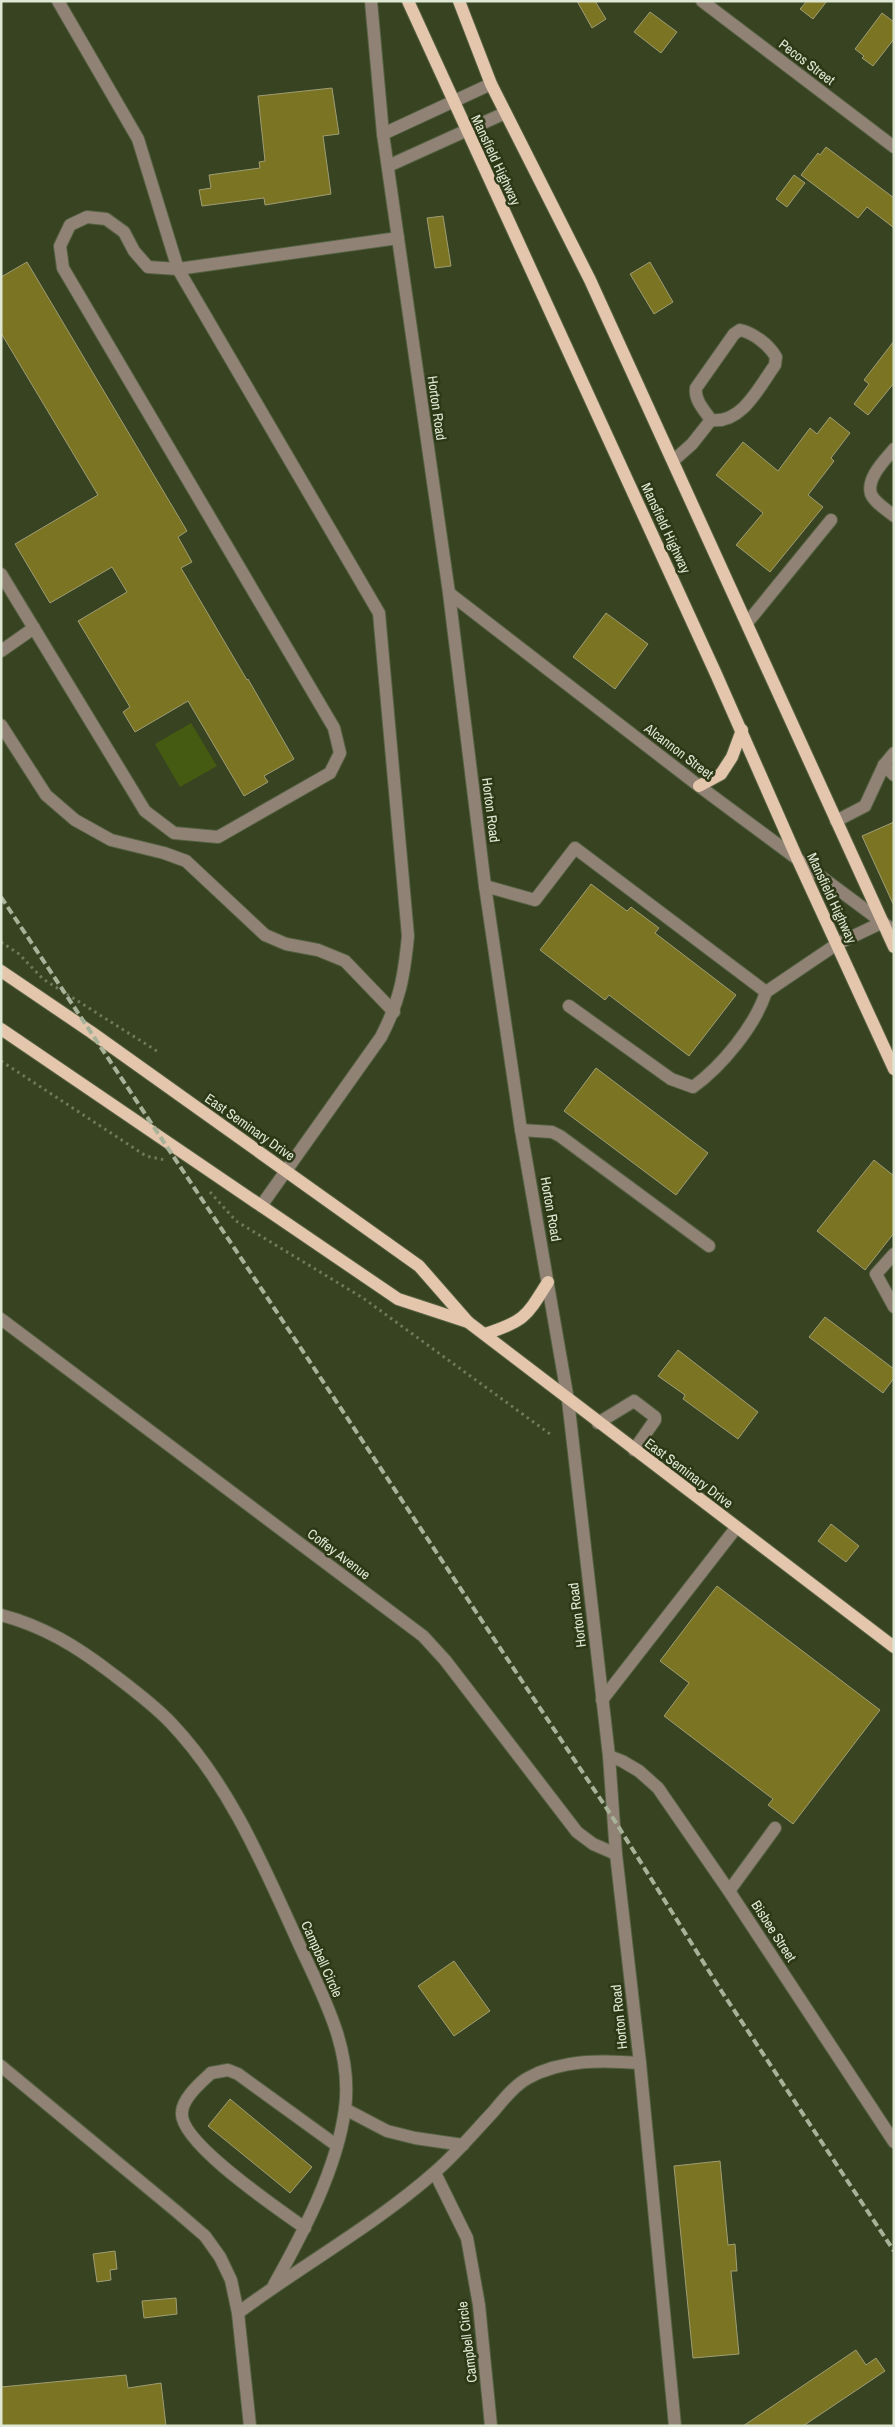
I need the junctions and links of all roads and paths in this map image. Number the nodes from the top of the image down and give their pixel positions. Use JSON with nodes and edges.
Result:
{"nodes":[{"id":1,"x":58,"y":1,"type":"edge"},
{"id":2,"x":371,"y":1,"type":"edge"},
{"id":3,"x":408,"y":1,"type":"edge"},
{"id":4,"x":458,"y":1,"type":"edge"},
{"id":5,"x":702,"y":1,"type":"edge"},
{"id":6,"x":491,"y":84,"type":"junction"},
{"id":7,"x":453,"y":103,"type":"junction"},
{"id":8,"x":505,"y":113,"type":"junction"},
{"id":9,"x":466,"y":132,"type":"junction"},
{"id":10,"x":383,"y":134,"type":"junction"},
{"id":11,"x":894,"y":148,"type":"edge"},
{"id":12,"x":388,"y":166,"type":"junction"},
{"id":13,"x":398,"y":238,"type":"junction"},
{"id":14,"x":178,"y":269,"type":"junction"},
{"id":15,"x":711,"y":420,"type":"junction"},
{"id":16,"x":894,"y":450,"type":"edge"},
{"id":17,"x":674,"y":460,"type":"junction"},
{"id":18,"x":894,"y":516,"type":"edge"},
{"id":19,"x":831,"y":520,"type":"dead end"},
{"id":20,"x":1,"y":574,"type":"edge"},
{"id":21,"x":448,"y":592,"type":"junction"},
{"id":22,"x":6,"y":593,"type":"edge"},
{"id":23,"x":747,"y":623,"type":"junction"},
{"id":24,"x":34,"y":628,"type":"junction"},
{"id":25,"x":1,"y":651,"type":"edge"},
{"id":26,"x":1,"y":725,"type":"edge"},
{"id":27,"x":742,"y":730,"type":"junction"},
{"id":28,"x":894,"y":753,"type":"edge"},
{"id":29,"x":884,"y":765,"type":"junction"},
{"id":30,"x":894,"y":775,"type":"edge"},
{"id":31,"x":699,"y":786,"type":"junction"},
{"id":32,"x":836,"y":821,"type":"junction"},
{"id":33,"x":797,"y":858,"type":"junction"},
{"id":34,"x":485,"y":886,"type":"junction"},
{"id":35,"x":883,"y":922,"type":"junction"},
{"id":36,"x":894,"y":931,"type":"edge"},
{"id":37,"x":1,"y":942,"type":"edge"},
{"id":38,"x":837,"y":944,"type":"junction"},
{"id":39,"x":894,"y":947,"type":"edge"},
{"id":40,"x":1,"y":972,"type":"edge"},
{"id":41,"x":766,"y":992,"type":"junction"},
{"id":42,"x":569,"y":1006,"type":"dead end"},
{"id":43,"x":394,"y":1012,"type":"junction"},
{"id":44,"x":1,"y":1029,"type":"edge"},
{"id":45,"x":160,"y":1053,"type":"dead end"},
{"id":46,"x":1,"y":1061,"type":"edge"},
{"id":47,"x":894,"y":1069,"type":"edge"},
{"id":48,"x":521,"y":1130,"type":"junction"},
{"id":49,"x":171,"y":1161,"type":"dead end"},
{"id":50,"x":286,"y":1171,"type":"junction"},
{"id":51,"x":208,"y":1189,"type":"dead end"},
{"id":52,"x":260,"y":1206,"type":"junction"},
{"id":53,"x":709,"y":1246,"type":"dead end"},
{"id":54,"x":894,"y":1254,"type":"edge"},
{"id":55,"x":548,"y":1282,"type":"junction"},
{"id":56,"x":894,"y":1307,"type":"edge"},
{"id":57,"x":1,"y":1319,"type":"edge"},
{"id":58,"x":468,"y":1322,"type":"junction"},
{"id":59,"x":485,"y":1334,"type":"junction"},
{"id":60,"x":568,"y":1400,"type":"junction"},
{"id":61,"x":598,"y":1423,"type":"junction"},
{"id":62,"x":550,"y":1434,"type":"dead end"},
{"id":63,"x":634,"y":1450,"type":"junction"},
{"id":64,"x":736,"y":1528,"type":"junction"},
{"id":65,"x":1,"y":1616,"type":"edge"},
{"id":66,"x":894,"y":1647,"type":"edge"},
{"id":67,"x":602,"y":1700,"type":"junction"},
{"id":68,"x":609,"y":1756,"type":"junction"},
{"id":69,"x":774,"y":1828,"type":"dead end"},
{"id":70,"x":616,"y":1854,"type":"junction"},
{"id":71,"x":729,"y":1891,"type":"junction"},
{"id":72,"x":640,"y":2063,"type":"junction"},
{"id":73,"x":1,"y":2066,"type":"edge"},
{"id":74,"x":345,"y":2109,"type":"junction"},
{"id":75,"x":894,"y":2142,"type":"edge"},
{"id":76,"x":336,"y":2145,"type":"junction"},
{"id":77,"x":463,"y":2145,"type":"junction"},
{"id":78,"x":435,"y":2172,"type":"junction"},
{"id":79,"x":304,"y":2228,"type":"junction"},
{"id":80,"x":274,"y":2286,"type":"junction"},
{"id":81,"x":238,"y":2313,"type":"junction"},
{"id":82,"x":250,"y":2426,"type":"edge"},
{"id":83,"x":491,"y":2426,"type":"edge"},
{"id":84,"x":675,"y":2426,"type":"edge"}],
"edges":[{"from":1,"to":14,"type":"street"},
{"from":2,"to":10,"type":"street","name":"Horton Road"},
{"from":3,"to":7,"type":"main road","name":"Mansfield Highway"},
{"from":4,"to":6,"type":"main road","name":"Mansfield Highway"},
{"from":5,"to":11,"type":"street","name":"Pecos Street"},
{"from":6,"to":7,"type":"street"},
{"from":6,"to":8,"type":"main road","name":"Mansfield Highway"},
{"from":7,"to":9,"type":"main road","name":"Mansfield Highway"},
{"from":7,"to":10,"type":"street"},
{"from":8,"to":9,"type":"street"},
{"from":8,"to":17,"type":"main road","name":"Mansfield Highway"},
{"from":9,"to":12,"type":"street"},
{"from":9,"to":27,"type":"main road","name":"Mansfield Highway"},
{"from":10,"to":12,"type":"street","name":"Horton Road"},
{"from":12,"to":13,"type":"street","name":"Horton Road"},
{"from":13,"to":14,"type":"street"},
{"from":13,"to":21,"type":"street","name":"Horton Road"},
{"from":14,"to":24,"type":"street"},
{"from":14,"to":43,"type":"street"},
{"from":15,"to":15,"type":"street"},
{"from":15,"to":17,"type":"street"},
{"from":16,"to":18,"type":"street"},
{"from":17,"to":23,"type":"main road","name":"Mansfield Highway"},
{"from":19,"to":23,"type":"street"},
{"from":20,"to":22,"type":"street"},
{"from":21,"to":31,"type":"street","name":"Alcannon Street"},
{"from":21,"to":34,"type":"street","name":"Horton Road"},
{"from":22,"to":24,"type":"street"},
{"from":23,"to":32,"type":"main road","name":"Mansfield Highway"},
{"from":24,"to":25,"type":"street"},
{"from":26,"to":43,"type":"street"},
{"from":27,"to":31,"type":"main road"},
{"from":27,"to":33,"type":"main road","name":"Mansfield Highway"},
{"from":28,"to":29,"type":"street"},
{"from":29,"to":30,"type":"street"},
{"from":29,"to":32,"type":"street"},
{"from":31,"to":33,"type":"street","name":"Alcannon Street"},
{"from":32,"to":35,"type":"main road","name":"Mansfield Highway"},
{"from":33,"to":35,"type":"street","name":"Alcannon Street"},
{"from":33,"to":38,"type":"main road","name":"Mansfield Highway"},
{"from":34,"to":41,"type":"street"},
{"from":34,"to":48,"type":"street","name":"Horton Road"},
{"from":35,"to":36,"type":"street","name":"Alcannon Street"},
{"from":35,"to":38,"type":"street"},
{"from":35,"to":39,"type":"main road","name":"Mansfield Highway"},
{"from":37,"to":45,"type":"path"},
{"from":38,"to":41,"type":"street"},
{"from":38,"to":47,"type":"main road","name":"Mansfield Highway"},
{"from":40,"to":50,"type":"main road","name":"East Seminary Drive"},
{"from":41,"to":42,"type":"street"},
{"from":43,"to":50,"type":"street"},
{"from":44,"to":52,"type":"main road","name":"East Seminary Drive"},
{"from":46,"to":49,"type":"path"},
{"from":48,"to":53,"type":"street"},
{"from":48,"to":55,"type":"street","name":"Horton Road"},
{"from":50,"to":52,"type":"street"},
{"from":50,"to":58,"type":"main road","name":"East Seminary Drive"},
{"from":51,"to":62,"type":"path"},
{"from":52,"to":58,"type":"main road","name":"East Seminary Drive"},
{"from":54,"to":56,"type":"street"},
{"from":55,"to":59,"type":"main road"},
{"from":55,"to":60,"type":"street","name":"Horton Road"},
{"from":57,"to":70,"type":"street","name":"Coffey Avenue"},
{"from":58,"to":59,"type":"main road","name":"East Seminary Drive"},
{"from":59,"to":60,"type":"main road","name":"East Seminary Drive"},
{"from":60,"to":61,"type":"main road","name":"East Seminary Drive"},
{"from":60,"to":67,"type":"street","name":"Horton Road"},
{"from":61,"to":63,"type":"main road","name":"East Seminary Drive"},
{"from":61,"to":63,"type":"street"},
{"from":63,"to":64,"type":"main road","name":"East Seminary Drive"},
{"from":64,"to":66,"type":"main road","name":"East Seminary Drive"},
{"from":64,"to":67,"type":"street"},
{"from":65,"to":74,"type":"street","name":"Campbell Circle"},
{"from":67,"to":68,"type":"street","name":"Horton Road"},
{"from":68,"to":70,"type":"street","name":"Horton Road"},
{"from":68,"to":71,"type":"street","name":"Bisbee Street"},
{"from":69,"to":71,"type":"street"},
{"from":70,"to":72,"type":"street","name":"Horton Road"},
{"from":71,"to":75,"type":"street","name":"Bisbee Street"},
{"from":72,"to":77,"type":"street"},
{"from":72,"to":84,"type":"street","name":"Horton Road"},
{"from":73,"to":81,"type":"street"},
{"from":74,"to":76,"type":"street","name":"Campbell Circle"},
{"from":74,"to":77,"type":"street"},
{"from":76,"to":79,"type":"street","name":"Campbell Circle"},
{"from":76,"to":79,"type":"street"},
{"from":77,"to":78,"type":"street"},
{"from":78,"to":80,"type":"street"},
{"from":78,"to":83,"type":"street","name":"Campbell Circle"},
{"from":79,"to":80,"type":"street","name":"Campbell Circle"},
{"from":80,"to":81,"type":"street"},
{"from":81,"to":82,"type":"street"}]}
